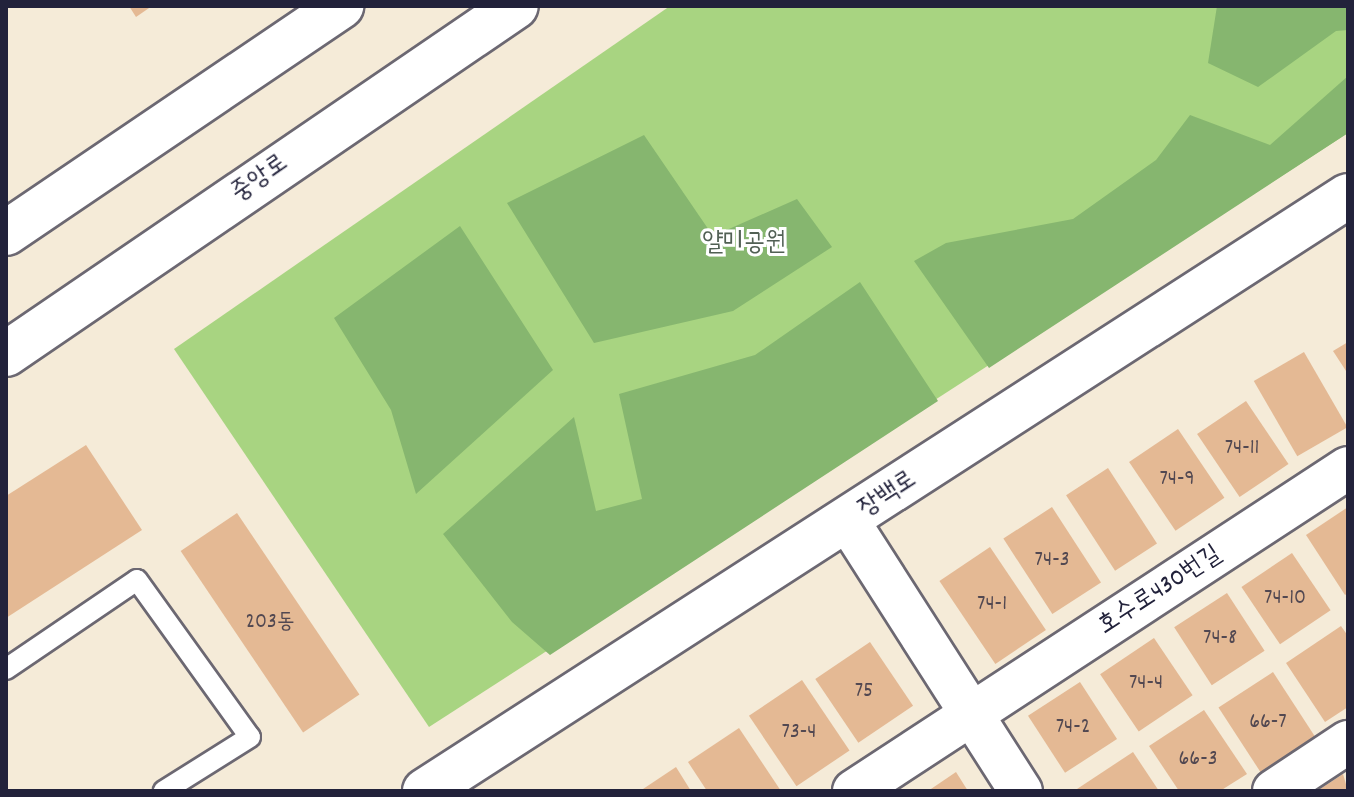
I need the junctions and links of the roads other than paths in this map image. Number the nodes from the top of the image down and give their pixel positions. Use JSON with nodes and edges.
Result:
{"nodes":[{"id":1,"x":341,"y":6,"type":"edge"},
{"id":2,"x":498,"y":6,"type":"edge"},
{"id":3,"x":516,"y":6,"type":"edge"},
{"id":4,"x":455,"y":44,"type":"junction"},
{"id":5,"x":1348,"y":196,"type":"edge"},
{"id":6,"x":6,"y":233,"type":"edge"},
{"id":7,"x":6,"y":354,"type":"edge"},
{"id":8,"x":1348,"y":468,"type":"edge"},
{"id":9,"x":848,"y":521,"type":"junction"},
{"id":10,"x":6,"y":669,"type":"edge"},
{"id":11,"x":972,"y":713,"type":"junction"},
{"id":12,"x":1348,"y":742,"type":"edge"},
{"id":13,"x":164,"y":791,"type":"edge"},
{"id":14,"x":425,"y":791,"type":"edge"},
{"id":15,"x":854,"y":791,"type":"edge"},
{"id":16,"x":1021,"y":791,"type":"edge"},
{"id":17,"x":1274,"y":791,"type":"edge"}],
"edges":[{"from":1,"to":6,"type":"street"},
{"from":2,"to":4,"type":"lane"},
{"from":3,"to":4,"type":"street","name":"중앙로"},
{"from":4,"to":7,"type":"street","name":"중앙로"},
{"from":5,"to":9,"type":"street","name":"장백로"},
{"from":8,"to":11,"type":"street","name":"호수로430번길"},
{"from":9,"to":11,"type":"street"},
{"from":9,"to":14,"type":"street","name":"장백로"},
{"from":10,"to":13,"type":"lane"},
{"from":11,"to":15,"type":"street","name":"호수로430번길"},
{"from":11,"to":16,"type":"street"},
{"from":12,"to":17,"type":"street"}]}
